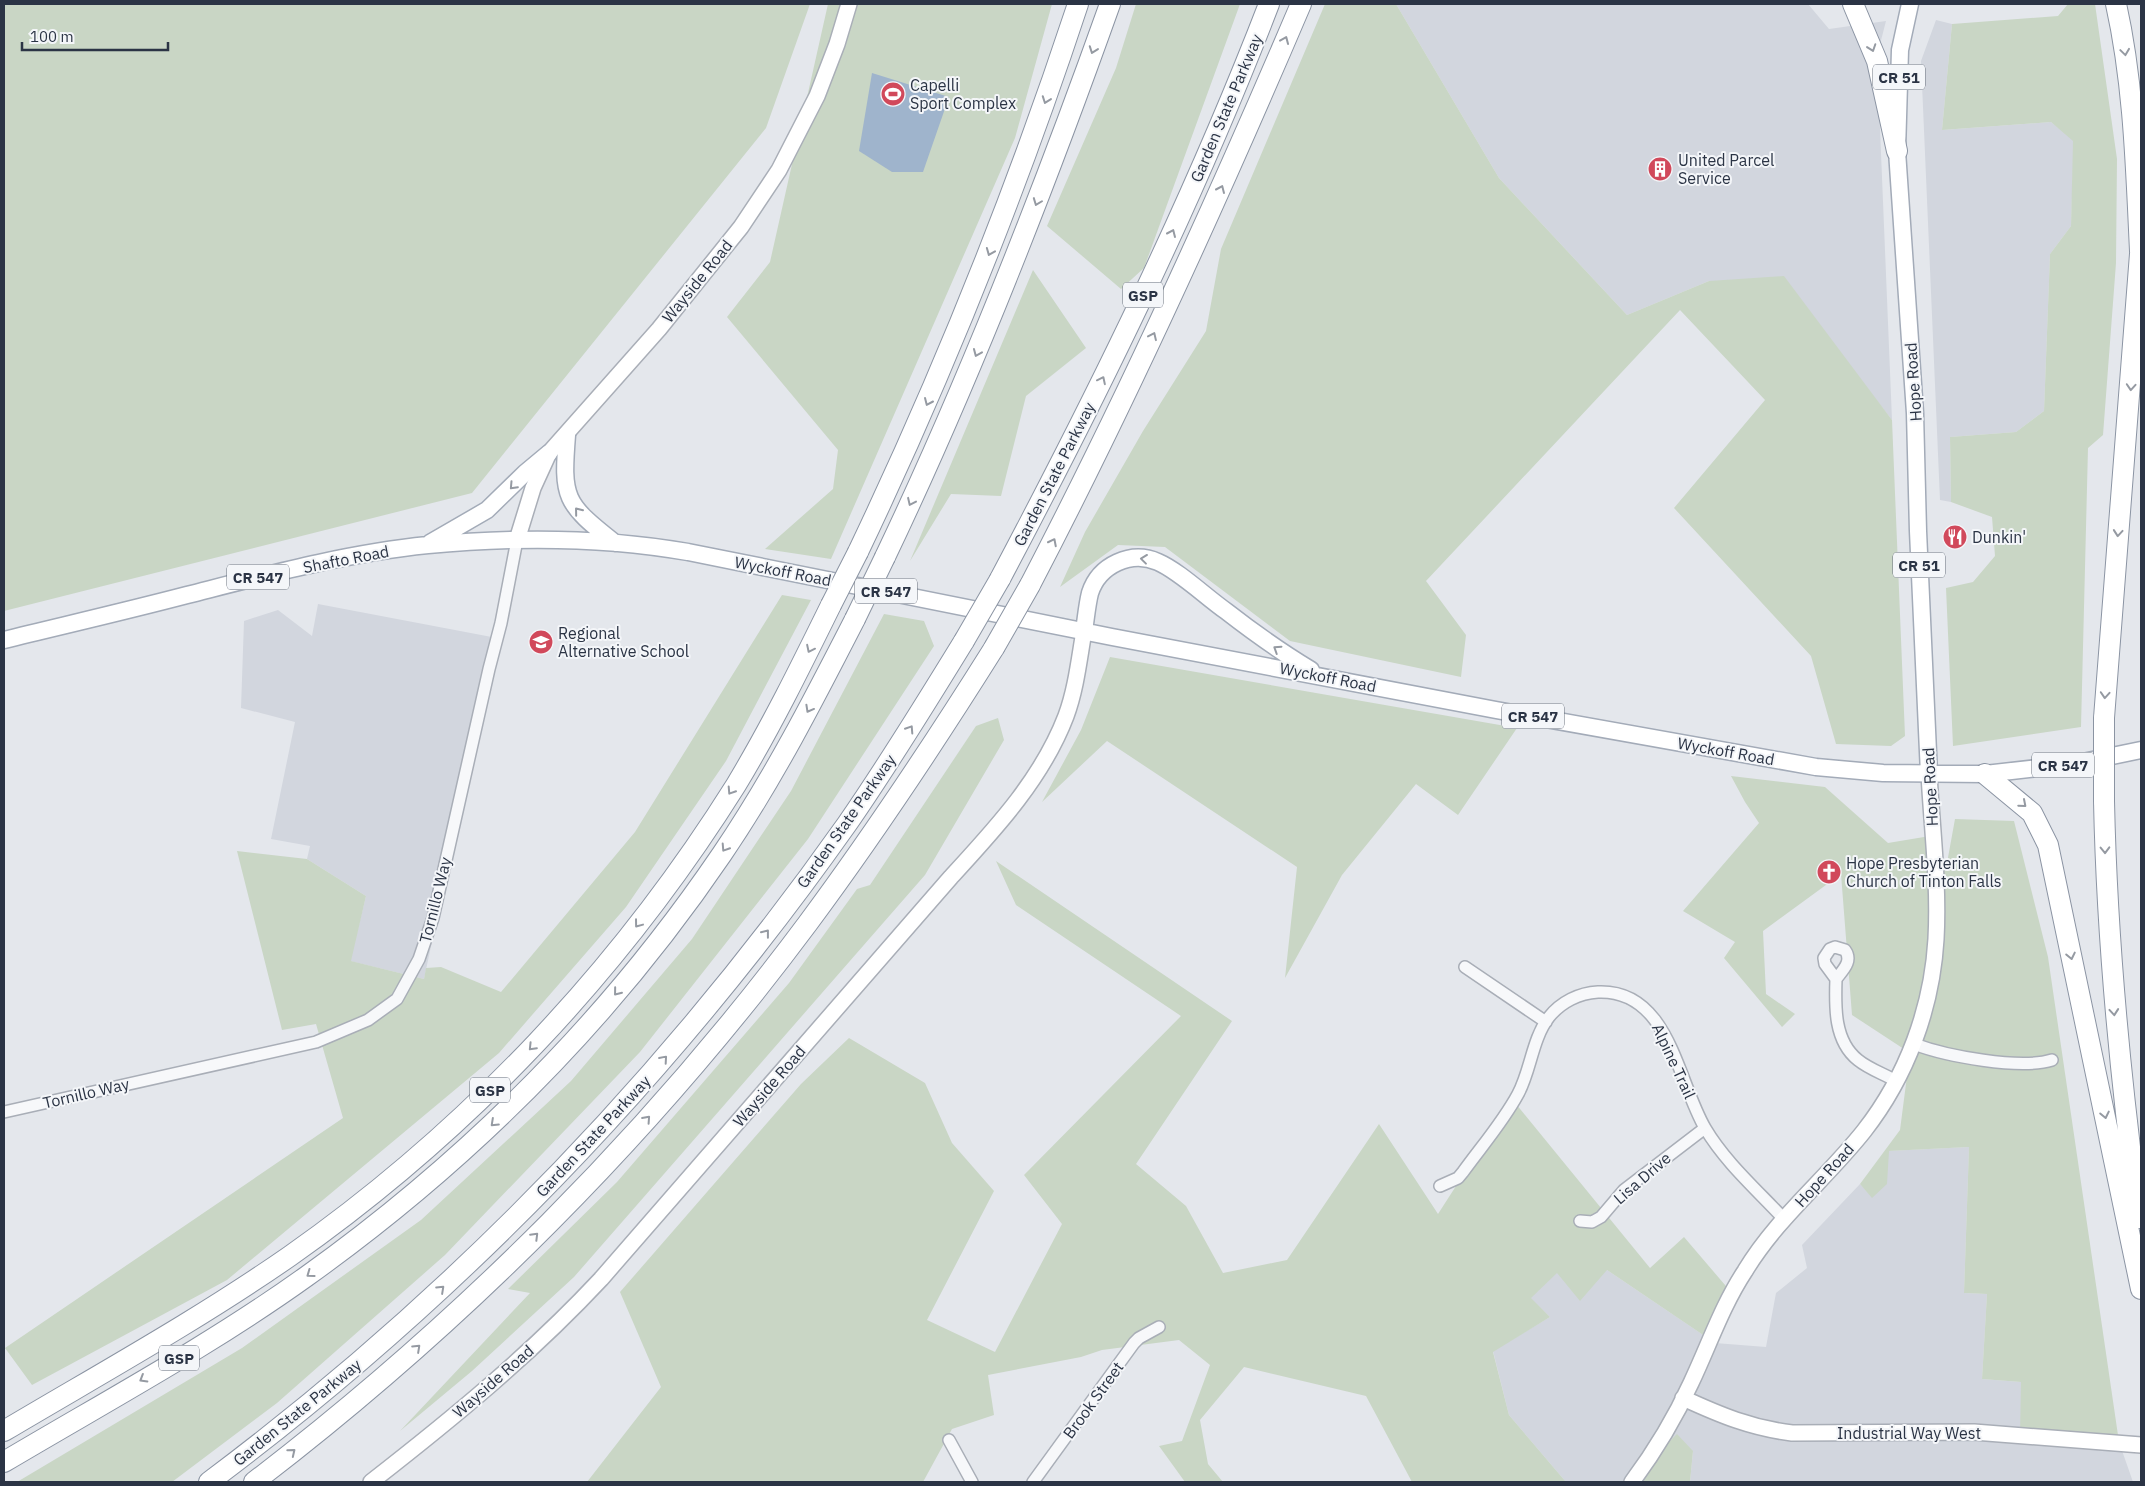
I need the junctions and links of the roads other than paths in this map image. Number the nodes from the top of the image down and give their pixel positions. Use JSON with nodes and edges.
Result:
{"nodes":[{"id":1,"x":849,"y":4,"type":"edge"},
{"id":2,"x":1078,"y":4,"type":"edge"},
{"id":3,"x":1110,"y":4,"type":"edge"},
{"id":4,"x":1269,"y":4,"type":"edge"},
{"id":5,"x":1301,"y":4,"type":"edge"},
{"id":6,"x":1852,"y":4,"type":"edge"},
{"id":7,"x":1910,"y":4,"type":"edge"},
{"id":8,"x":2116,"y":4,"type":"edge"},
{"id":9,"x":1897,"y":151,"type":"junction"},
{"id":10,"x":2141,"y":246,"type":"edge"},
{"id":11,"x":567,"y":435,"type":"junction"},
{"id":12,"x":549,"y":453,"type":"junction"},
{"id":13,"x":517,"y":540,"type":"junction"},
{"id":14,"x":615,"y":543,"type":"junction"},
{"id":15,"x":427,"y":545,"type":"junction"},
{"id":16,"x":1084,"y":631,"type":"junction"},
{"id":17,"x":4,"y":640,"type":"edge"},
{"id":18,"x":1318,"y":674,"type":"junction"},
{"id":19,"x":2141,"y":750,"type":"edge"},
{"id":20,"x":1929,"y":774,"type":"junction"},
{"id":21,"x":1985,"y":774,"type":"junction"},
{"id":22,"x":1465,"y":968,"type":"dead end"},
{"id":23,"x":1836,"y":979,"type":"dead end"},
{"id":24,"x":1546,"y":1022,"type":"junction"},
{"id":25,"x":1914,"y":1044,"type":"junction"},
{"id":26,"x":2052,"y":1060,"type":"dead end"},
{"id":27,"x":1896,"y":1081,"type":"junction"},
{"id":28,"x":4,"y":1112,"type":"edge"},
{"id":29,"x":1705,"y":1128,"type":"junction"},
{"id":30,"x":1440,"y":1186,"type":"dead end"},
{"id":31,"x":1784,"y":1219,"type":"junction"},
{"id":32,"x":1580,"y":1221,"type":"dead end"},
{"id":33,"x":2141,"y":1238,"type":"edge"},
{"id":34,"x":2141,"y":1290,"type":"edge"},
{"id":35,"x":1160,"y":1327,"type":"dead end"},
{"id":36,"x":1683,"y":1398,"type":"junction"},
{"id":37,"x":4,"y":1431,"type":"edge"},
{"id":38,"x":949,"y":1440,"type":"dead end"},
{"id":39,"x":2141,"y":1445,"type":"edge"},
{"id":40,"x":4,"y":1462,"type":"edge"},
{"id":41,"x":208,"y":1482,"type":"edge"},
{"id":42,"x":254,"y":1482,"type":"edge"},
{"id":43,"x":371,"y":1482,"type":"edge"},
{"id":44,"x":972,"y":1482,"type":"edge"},
{"id":45,"x":1033,"y":1482,"type":"edge"},
{"id":46,"x":1632,"y":1482,"type":"edge"}],
"edges":[{"from":1,"to":11,"type":"street","name":"Wayside Road"},
{"from":2,"to":37,"type":"highway","number":"GSP","one_way":true,"bridge":true},
{"from":3,"to":40,"type":"highway","number":"GSP","one_way":true,"bridge":true},
{"from":41,"to":4,"type":"highway","name":"Garden State Parkway","number":"GSP","one_way":true,"bridge":true},
{"from":42,"to":5,"type":"highway","name":"Garden State Parkway","number":"GSP","one_way":true,"bridge":true},
{"from":6,"to":9,"type":"highway","one_way":true},
{"from":7,"to":9,"type":"main road","name":"Hope Road","number":"CR 51"},
{"from":8,"to":10,"type":"highway","one_way":true},
{"from":9,"to":20,"type":"main road","name":"Hope Road","number":"CR 51"},
{"from":10,"to":33,"type":"highway","one_way":true,"bridge":true},
{"from":11,"to":12,"type":"street","name":"Wayside Road"},
{"from":14,"to":11,"type":"main road","one_way":true},
{"from":12,"to":13,"type":"street","name":"Wayside Road"},
{"from":12,"to":15,"type":"main road","one_way":true},
{"from":13,"to":14,"type":"main road","name":"Wyckoff Road","number":"CR 547"},
{"from":13,"to":15,"type":"main road","name":"Shafto Road","number":"CR 547"},
{"from":13,"to":28,"type":"street","name":"Tornillo Way"},
{"from":14,"to":16,"type":"main road","name":"Wyckoff Road","number":"CR 547"},
{"from":15,"to":17,"type":"main road","name":"Shafto Road","number":"CR 547"},
{"from":16,"to":18,"type":"main road","name":"Wyckoff Road","number":"CR 547"},
{"from":18,"to":16,"type":"main road","one_way":true},
{"from":16,"to":43,"type":"street","name":"Wayside Road"},
{"from":18,"to":20,"type":"main road","name":"Wyckoff Road","number":"CR 547"},
{"from":19,"to":21,"type":"main road","name":"Wyckoff Road","number":"CR 547"},
{"from":20,"to":21,"type":"main road","name":"Wyckoff Road","number":"CR 547"},
{"from":20,"to":25,"type":"street","name":"Hope Road"},
{"from":21,"to":34,"type":"highway","one_way":true},
{"from":22,"to":24,"type":"street"},
{"from":23,"to":27,"type":"street"},
{"from":24,"to":29,"type":"street","name":"Alpine Trail"},
{"from":24,"to":30,"type":"street","name":"Alpine Trail"},
{"from":25,"to":26,"type":"street"},
{"from":25,"to":27,"type":"street","name":"Hope Road"},
{"from":27,"to":31,"type":"street","name":"Hope Road"},
{"from":29,"to":31,"type":"street","name":"Alpine Trail"},
{"from":29,"to":32,"type":"street","name":"Lisa Drive"},
{"from":31,"to":36,"type":"street","name":"Hope Road"},
{"from":35,"to":45,"type":"street","name":"Brook Street"},
{"from":36,"to":39,"type":"street","name":"Industrial Way West"},
{"from":36,"to":46,"type":"street","name":"Hope Road"},
{"from":38,"to":44,"type":"street"}]}
